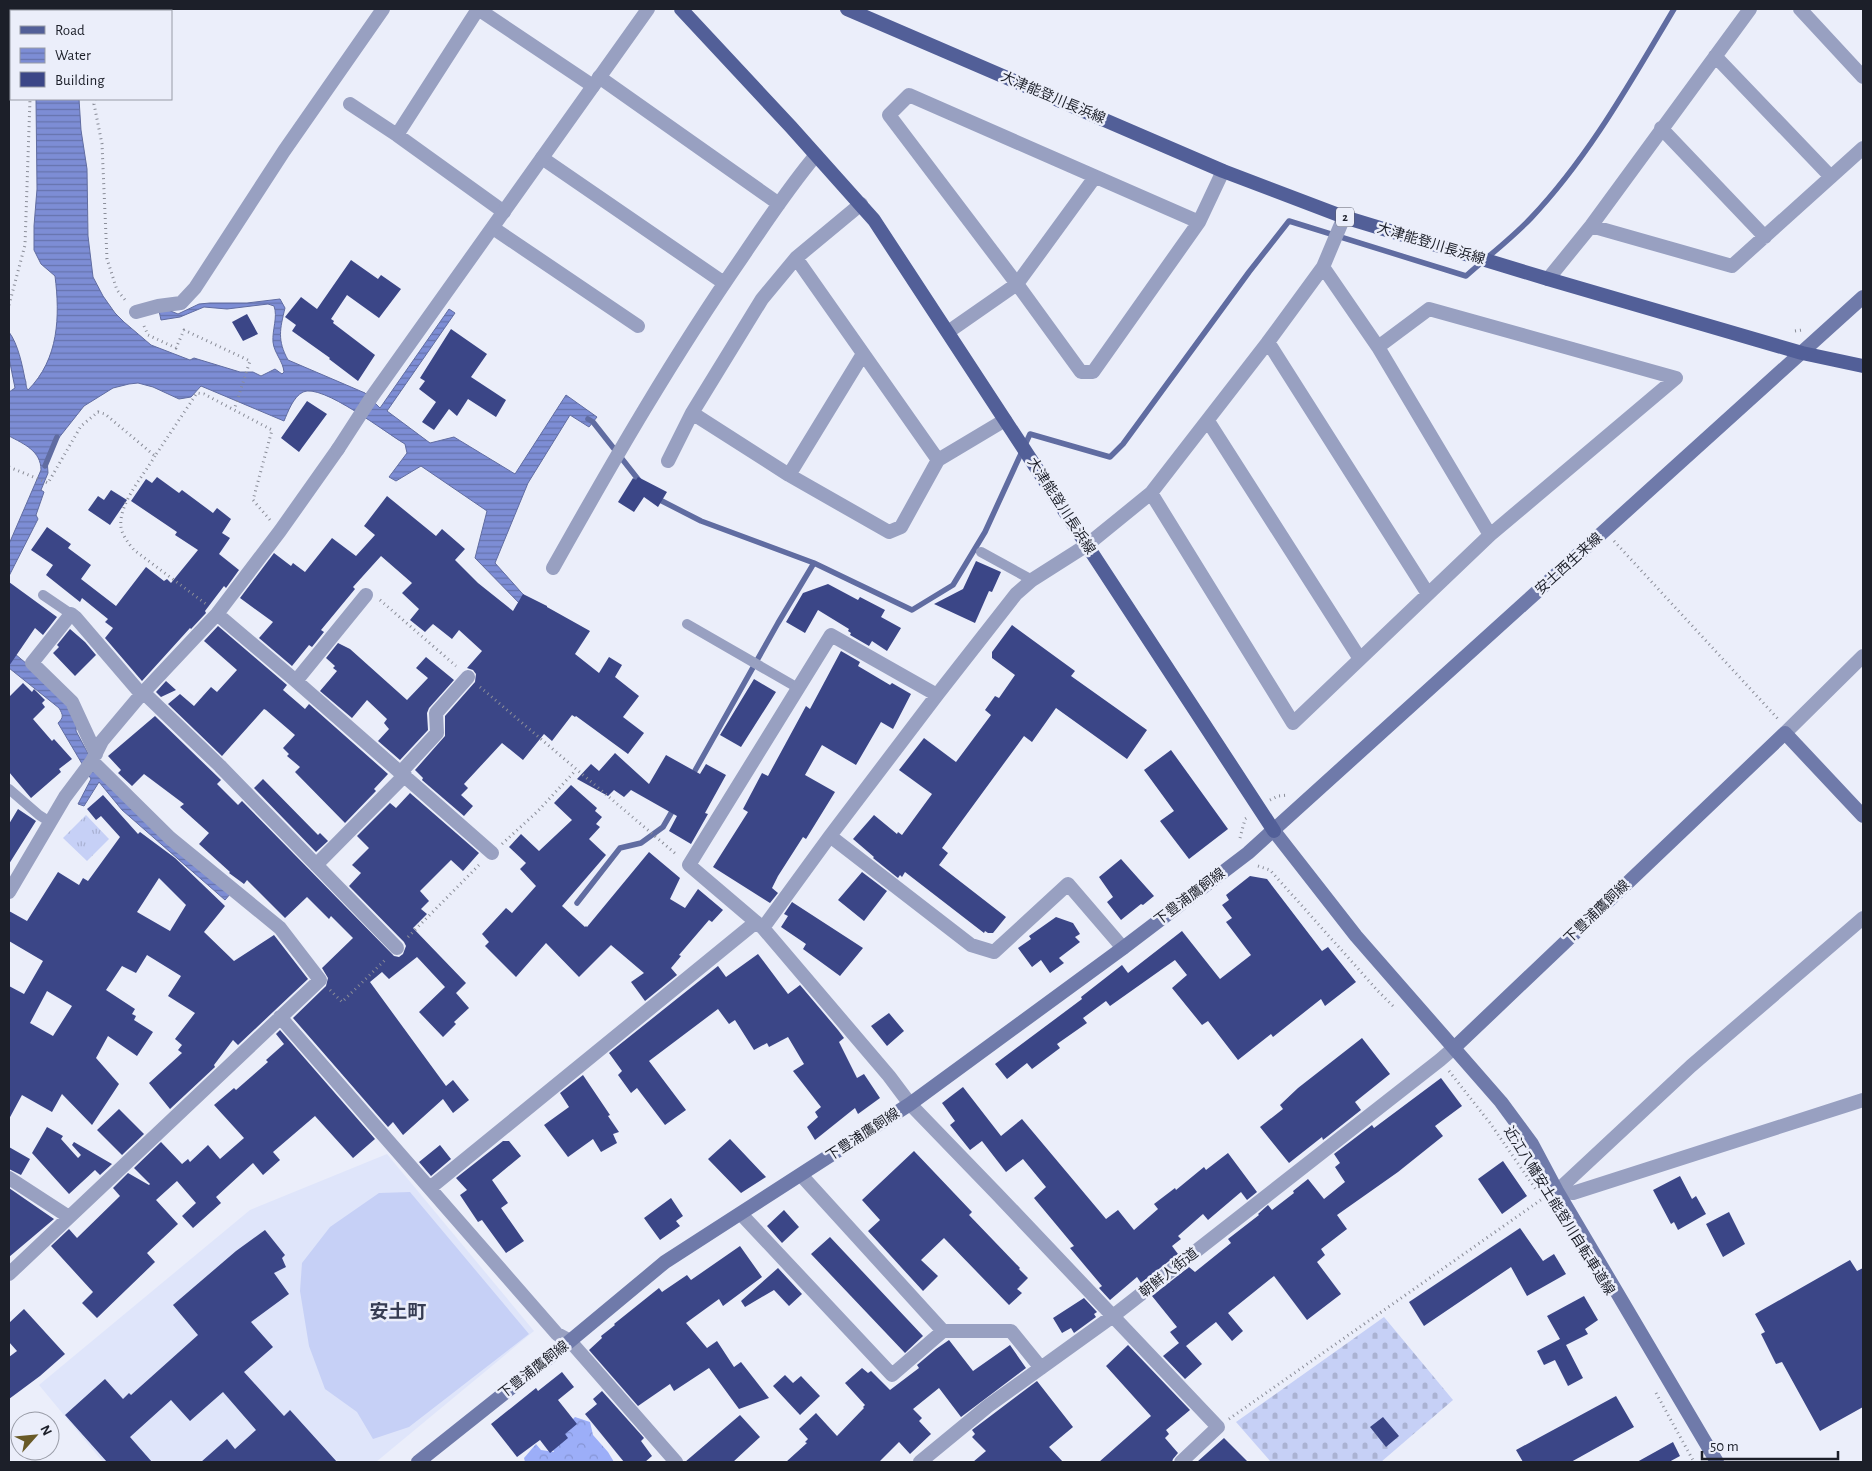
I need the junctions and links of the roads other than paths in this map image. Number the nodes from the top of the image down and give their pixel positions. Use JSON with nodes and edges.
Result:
{"nodes":[{"id":1,"x":382,"y":9,"type":"edge"},
{"id":2,"x":648,"y":9,"type":"edge"},
{"id":3,"x":681,"y":9,"type":"edge"},
{"id":4,"x":847,"y":9,"type":"edge"},
{"id":5,"x":1750,"y":9,"type":"edge"},
{"id":6,"x":1800,"y":9,"type":"edge"},
{"id":7,"x":1715,"y":56,"type":"junction"},
{"id":8,"x":1863,"y":77,"type":"edge"},
{"id":9,"x":596,"y":82,"type":"junction"},
{"id":10,"x":350,"y":104,"type":"dead end"},
{"id":11,"x":1661,"y":128,"type":"junction"},
{"id":12,"x":397,"y":135,"type":"junction"},
{"id":13,"x":1863,"y":148,"type":"edge"},
{"id":14,"x":816,"y":155,"type":"junction"},
{"id":15,"x":542,"y":158,"type":"junction"},
{"id":16,"x":1223,"y":171,"type":"junction"},
{"id":17,"x":1095,"y":177,"type":"junction"},
{"id":18,"x":1831,"y":177,"type":"junction"},
{"id":19,"x":779,"y":204,"type":"junction"},
{"id":20,"x":861,"y":204,"type":"junction"},
{"id":21,"x":504,"y":212,"type":"junction"},
{"id":22,"x":1344,"y":217,"type":"junction"},
{"id":23,"x":1199,"y":222,"type":"junction"},
{"id":24,"x":1591,"y":226,"type":"junction"},
{"id":25,"x":493,"y":228,"type":"junction"},
{"id":26,"x":1765,"y":237,"type":"junction"},
{"id":27,"x":796,"y":258,"type":"junction"},
{"id":28,"x":1323,"y":268,"type":"junction"},
{"id":29,"x":1548,"y":279,"type":"junction"},
{"id":30,"x":724,"y":283,"type":"junction"},
{"id":31,"x":1017,"y":284,"type":"junction"},
{"id":32,"x":1863,"y":297,"type":"edge"},
{"id":33,"x":136,"y":312,"type":"road end"},
{"id":34,"x":638,"y":326,"type":"dead end"},
{"id":35,"x":948,"y":332,"type":"junction"},
{"id":36,"x":1268,"y":342,"type":"junction"},
{"id":37,"x":1378,"y":347,"type":"junction"},
{"id":38,"x":1802,"y":353,"type":"junction"},
{"id":39,"x":863,"y":354,"type":"junction"},
{"id":40,"x":1863,"y":366,"type":"edge"},
{"id":41,"x":692,"y":413,"type":"junction"},
{"id":42,"x":1005,"y":420,"type":"junction"},
{"id":43,"x":1208,"y":421,"type":"junction"},
{"id":44,"x":938,"y":460,"type":"junction"},
{"id":45,"x":668,"y":461,"type":"dead end"},
{"id":46,"x":789,"y":475,"type":"junction"},
{"id":47,"x":1151,"y":494,"type":"junction"},
{"id":48,"x":1490,"y":535,"type":"junction"},
{"id":49,"x":1087,"y":545,"type":"junction"},
{"id":50,"x":981,"y":552,"type":"dead end"},
{"id":51,"x":553,"y":568,"type":"dead end"},
{"id":52,"x":1032,"y":580,"type":"junction"},
{"id":53,"x":1428,"y":594,"type":"junction"},
{"id":54,"x":43,"y":595,"type":"dead end"},
{"id":55,"x":366,"y":595,"type":"dead end"},
{"id":56,"x":71,"y":614,"type":"junction"},
{"id":57,"x":217,"y":614,"type":"junction"},
{"id":58,"x":687,"y":624,"type":"dead end"},
{"id":59,"x":1863,"y":656,"type":"edge"},
{"id":60,"x":1360,"y":659,"type":"junction"},
{"id":61,"x":468,"y":677,"type":"dead end"},
{"id":62,"x":296,"y":681,"type":"junction"},
{"id":63,"x":798,"y":688,"type":"junction"},
{"id":64,"x":143,"y":694,"type":"junction"},
{"id":65,"x":937,"y":695,"type":"junction"},
{"id":66,"x":1785,"y":733,"type":"junction"},
{"id":67,"x":94,"y":757,"type":"junction"},
{"id":68,"x":403,"y":774,"type":"junction"},
{"id":69,"x":9,"y":789,"type":"edge"},
{"id":70,"x":1863,"y":816,"type":"edge"},
{"id":71,"x":50,"y":822,"type":"junction"},
{"id":72,"x":1274,"y":831,"type":"junction"},
{"id":73,"x":830,"y":836,"type":"junction"},
{"id":74,"x":492,"y":853,"type":"road end"},
{"id":75,"x":316,"y":865,"type":"junction"},
{"id":76,"x":9,"y":892,"type":"edge"},
{"id":77,"x":1863,"y":918,"type":"edge"},
{"id":78,"x":759,"y":925,"type":"junction"},
{"id":79,"x":397,"y":948,"type":"road end"},
{"id":80,"x":1123,"y":948,"type":"junction"},
{"id":81,"x":280,"y":1017,"type":"junction"},
{"id":82,"x":1455,"y":1047,"type":"junction"},
{"id":83,"x":1863,"y":1100,"type":"edge"},
{"id":84,"x":910,"y":1104,"type":"junction"},
{"id":85,"x":801,"y":1176,"type":"junction"},
{"id":86,"x":9,"y":1178,"type":"edge"},
{"id":87,"x":430,"y":1188,"type":"junction"},
{"id":88,"x":1557,"y":1191,"type":"junction"},
{"id":89,"x":741,"y":1214,"type":"junction"},
{"id":90,"x":69,"y":1217,"type":"junction"},
{"id":91,"x":9,"y":1274,"type":"edge"},
{"id":92,"x":1114,"y":1316,"type":"junction"},
{"id":93,"x":943,"y":1331,"type":"junction"},
{"id":94,"x":570,"y":1341,"type":"junction"},
{"id":95,"x":1041,"y":1368,"type":"junction"},
{"id":96,"x":418,"y":1462,"type":"edge"},
{"id":97,"x":676,"y":1462,"type":"edge"},
{"id":98,"x":920,"y":1462,"type":"edge"},
{"id":99,"x":1181,"y":1462,"type":"edge"},
{"id":100,"x":1717,"y":1462,"type":"edge"}],
"edges":[{"from":1,"to":33,"type":"street"},
{"from":2,"to":9,"type":"street"},
{"from":3,"to":14,"type":"main road","name":"大津能登川長浜線"},
{"from":4,"to":16,"type":"main road","name":"大津能登川長浜線","number":"2"},
{"from":5,"to":7,"type":"street"},
{"from":6,"to":8,"type":"street"},
{"from":7,"to":11,"type":"street"},
{"from":7,"to":18,"type":"street"},
{"from":9,"to":12,"type":"street"},
{"from":9,"to":15,"type":"street"},
{"from":9,"to":19,"type":"street"},
{"from":10,"to":12,"type":"street"},
{"from":11,"to":24,"type":"street"},
{"from":11,"to":26,"type":"street"},
{"from":12,"to":21,"type":"street"},
{"from":13,"to":18,"type":"street"},
{"from":14,"to":19,"type":"street"},
{"from":14,"to":20,"type":"main road","name":"大津能登川長浜線"},
{"from":15,"to":21,"type":"street"},
{"from":15,"to":30,"type":"street"},
{"from":16,"to":22,"type":"main road","name":"大津能登川長浜線","number":"2"},
{"from":16,"to":23,"type":"street"},
{"from":17,"to":23,"type":"street"},
{"from":17,"to":31,"type":"street"},
{"from":17,"to":31,"type":"street"},
{"from":18,"to":26,"type":"street"},
{"from":19,"to":30,"type":"street"},
{"from":20,"to":27,"type":"street"},
{"from":20,"to":35,"type":"main road","name":"大津能登川長浜線"},
{"from":21,"to":25,"type":"street"},
{"from":22,"to":28,"type":"street"},
{"from":22,"to":29,"type":"main road","name":"大津能登川長浜線","number":"2"},
{"from":23,"to":31,"type":"street"},
{"from":24,"to":26,"type":"street"},
{"from":24,"to":29,"type":"street"},
{"from":25,"to":34,"type":"street"},
{"from":25,"to":57,"type":"street"},
{"from":27,"to":39,"type":"street"},
{"from":27,"to":41,"type":"street"},
{"from":28,"to":36,"type":"street"},
{"from":28,"to":37,"type":"street"},
{"from":29,"to":38,"type":"main road","name":"大津能登川長浜線","number":"2"},
{"from":30,"to":51,"type":"street"},
{"from":31,"to":35,"type":"street"},
{"from":32,"to":38,"type":"main road","name":"安土西生来線"},
{"from":35,"to":42,"type":"main road","name":"大津能登川長浜線"},
{"from":36,"to":43,"type":"street"},
{"from":36,"to":53,"type":"street"},
{"from":37,"to":48,"type":"street"},
{"from":37,"to":48,"type":"street"},
{"from":38,"to":40,"type":"main road","name":"大津能登川長浜線","number":"2"},
{"from":38,"to":72,"type":"main road","name":"安土西生来線"},
{"from":39,"to":44,"type":"street"},
{"from":39,"to":46,"type":"street"},
{"from":41,"to":45,"type":"street"},
{"from":41,"to":46,"type":"street"},
{"from":42,"to":44,"type":"street"},
{"from":42,"to":49,"type":"main road","name":"大津能登川長浜線"},
{"from":43,"to":47,"type":"street"},
{"from":43,"to":60,"type":"street"},
{"from":44,"to":46,"type":"street"},
{"from":47,"to":49,"type":"street"},
{"from":47,"to":60,"type":"street"},
{"from":48,"to":53,"type":"street"},
{"from":49,"to":52,"type":"street"},
{"from":49,"to":72,"type":"main road","name":"大津能登川長浜線"},
{"from":50,"to":52,"type":"lane"},
{"from":52,"to":65,"type":"street"},
{"from":53,"to":60,"type":"street"},
{"from":54,"to":56,"type":"lane"},
{"from":55,"to":62,"type":"street"},
{"from":56,"to":64,"type":"street"},
{"from":56,"to":67,"type":"street"},
{"from":57,"to":62,"type":"street"},
{"from":57,"to":64,"type":"street"},
{"from":58,"to":63,"type":"lane"},
{"from":59,"to":66,"type":"street"},
{"from":61,"to":68,"type":"street"},
{"from":62,"to":68,"type":"street"},
{"from":63,"to":65,"type":"street"},
{"from":63,"to":78,"type":"street"},
{"from":64,"to":67,"type":"street"},
{"from":64,"to":75,"type":"street"},
{"from":65,"to":73,"type":"street"},
{"from":66,"to":70,"type":"main road"},
{"from":66,"to":82,"type":"main road","name":"下豊浦鷹飼線"},
{"from":67,"to":71,"type":"street"},
{"from":67,"to":81,"type":"street"},
{"from":68,"to":74,"type":"street"},
{"from":68,"to":75,"type":"street"},
{"from":69,"to":71,"type":"lane"},
{"from":71,"to":76,"type":"street"},
{"from":72,"to":80,"type":"main road","name":"下豊浦鷹飼線"},
{"from":72,"to":82,"type":"main road"},
{"from":73,"to":78,"type":"street"},
{"from":73,"to":80,"type":"street"},
{"from":75,"to":79,"type":"street"},
{"from":77,"to":88,"type":"street"},
{"from":78,"to":84,"type":"street"},
{"from":78,"to":87,"type":"street"},
{"from":80,"to":84,"type":"main road","name":"下豊浦鷹飼線"},
{"from":81,"to":87,"type":"street"},
{"from":81,"to":90,"type":"street"},
{"from":82,"to":88,"type":"main road"},
{"from":82,"to":92,"type":"street","name":"朝鮮人街道"},
{"from":83,"to":88,"type":"street"},
{"from":84,"to":85,"type":"main road","name":"下豊浦鷹飼線"},
{"from":84,"to":92,"type":"street"},
{"from":85,"to":89,"type":"main road","name":"下豊浦鷹飼線"},
{"from":85,"to":93,"type":"street"},
{"from":86,"to":90,"type":"street"},
{"from":87,"to":94,"type":"street"},
{"from":88,"to":100,"type":"main road"},
{"from":89,"to":93,"type":"street"},
{"from":89,"to":94,"type":"main road","name":"下豊浦鷹飼線"},
{"from":90,"to":91,"type":"street"},
{"from":92,"to":95,"type":"street","name":"朝鮮人街道"},
{"from":92,"to":99,"type":"street"},
{"from":93,"to":95,"type":"street"},
{"from":94,"to":96,"type":"main road","name":"下豊浦鷹飼線"},
{"from":94,"to":97,"type":"street"},
{"from":95,"to":98,"type":"street","name":"朝鮮人街道"}]}
